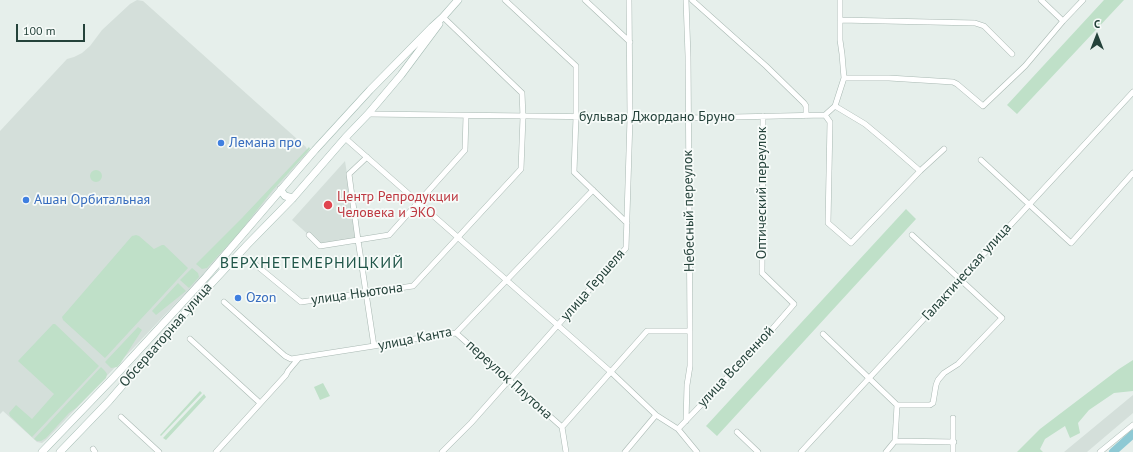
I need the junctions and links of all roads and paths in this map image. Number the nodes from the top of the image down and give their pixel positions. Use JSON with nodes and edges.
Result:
{"nodes":[{"id":1,"x":458,"y":0,"type":"edge"},
{"id":2,"x":505,"y":0,"type":"edge"},
{"id":3,"x":585,"y":0,"type":"edge"},
{"id":4,"x":629,"y":0,"type":"edge"},
{"id":5,"x":686,"y":0,"type":"edge"},
{"id":6,"x":692,"y":0,"type":"edge"},
{"id":7,"x":840,"y":0,"type":"edge"},
{"id":8,"x":1041,"y":0,"type":"edge"},
{"id":9,"x":1083,"y":0,"type":"edge"},
{"id":10,"x":443,"y":17,"type":"junction"},
{"id":11,"x":840,"y":20,"type":"junction"},
{"id":12,"x":1063,"y":21,"type":"junction"},
{"id":13,"x":630,"y":42,"type":"junction"},
{"id":14,"x":1012,"y":54,"type":"dead end"},
{"id":15,"x":844,"y":78,"type":"junction"},
{"id":16,"x":370,"y":90,"type":"junction"},
{"id":17,"x":1133,"y":92,"type":"edge"},
{"id":18,"x":381,"y":99,"type":"junction"},
{"id":19,"x":835,"y":106,"type":"junction"},
{"id":20,"x":368,"y":114,"type":"junction"},
{"id":21,"x":825,"y":115,"type":"junction"},
{"id":22,"x":466,"y":116,"type":"junction"},
{"id":23,"x":523,"y":116,"type":"junction"},
{"id":24,"x":762,"y":116,"type":"junction"},
{"id":25,"x":806,"y":116,"type":"junction"},
{"id":26,"x":576,"y":117,"type":"junction"},
{"id":27,"x":630,"y":118,"type":"junction"},
{"id":28,"x":688,"y":118,"type":"junction"},
{"id":29,"x":345,"y":138,"type":"junction"},
{"id":30,"x":944,"y":149,"type":"dead end"},
{"id":31,"x":367,"y":157,"type":"junction"},
{"id":32,"x":981,"y":160,"type":"dead end"},
{"id":33,"x":920,"y":172,"type":"junction"},
{"id":34,"x":1133,"y":173,"type":"edge"},
{"id":35,"x":281,"y":189,"type":"junction"},
{"id":36,"x":593,"y":190,"type":"junction"},
{"id":37,"x":293,"y":198,"type":"junction"},
{"id":38,"x":418,"y":203,"type":"junction"},
{"id":39,"x":1029,"y":204,"type":"junction"},
{"id":40,"x":627,"y":223,"type":"junction"},
{"id":41,"x":309,"y":235,"type":"dead end"},
{"id":42,"x":912,"y":235,"type":"dead end"},
{"id":43,"x":458,"y":237,"type":"junction"},
{"id":44,"x":358,"y":240,"type":"junction"},
{"id":45,"x":256,"y":265,"type":"dead end"},
{"id":46,"x":960,"y":280,"type":"junction"},
{"id":47,"x":507,"y":281,"type":"junction"},
{"id":48,"x":366,"y":293,"type":"junction"},
{"id":49,"x":224,"y":302,"type":"dead end"},
{"id":50,"x":794,"y":304,"type":"joint"},
{"id":51,"x":557,"y":325,"type":"junction"},
{"id":52,"x":690,"y":332,"type":"junction"},
{"id":53,"x":456,"y":333,"type":"junction"},
{"id":54,"x":823,"y":334,"type":"dead end"},
{"id":55,"x":190,"y":339,"type":"dead end"},
{"id":56,"x":374,"y":346,"type":"junction"},
{"id":57,"x":299,"y":358,"type":"junction"},
{"id":58,"x":612,"y":373,"type":"junction"},
{"id":59,"x":869,"y":379,"type":"junction"},
{"id":60,"x":509,"y":380,"type":"junction"},
{"id":61,"x":260,"y":403,"type":"junction"},
{"id":62,"x":86,"y":405,"type":"junction"},
{"id":63,"x":897,"y":405,"type":"junction"},
{"id":64,"x":656,"y":415,"type":"junction"},
{"id":65,"x":121,"y":418,"type":"dead end"},
{"id":66,"x":953,"y":418,"type":"dead end"},
{"id":67,"x":90,"y":420,"type":"junction"},
{"id":68,"x":686,"y":421,"type":"junction"},
{"id":69,"x":1133,"y":425,"type":"edge"},
{"id":70,"x":562,"y":427,"type":"junction"},
{"id":71,"x":678,"y":429,"type":"junction"},
{"id":72,"x":737,"y":432,"type":"dead end"},
{"id":73,"x":895,"y":441,"type":"junction"},
{"id":74,"x":954,"y":442,"type":"junction"},
{"id":75,"x":42,"y":452,"type":"edge"},
{"id":76,"x":60,"y":452,"type":"edge"},
{"id":77,"x":159,"y":452,"type":"edge"},
{"id":78,"x":216,"y":452,"type":"edge"},
{"id":79,"x":442,"y":452,"type":"edge"},
{"id":80,"x":566,"y":452,"type":"edge"},
{"id":81,"x":625,"y":452,"type":"edge"},
{"id":82,"x":697,"y":452,"type":"edge"},
{"id":83,"x":758,"y":452,"type":"edge"},
{"id":84,"x":801,"y":452,"type":"edge"},
{"id":85,"x":886,"y":452,"type":"edge"},
{"id":86,"x":954,"y":452,"type":"edge"},
{"id":87,"x":1100,"y":452,"type":"edge"}],
"edges":[{"from":1,"to":10,"type":"main road","name":"Обсерваторная улица"},
{"from":2,"to":26,"type":"street"},
{"from":3,"to":13,"type":"street"},
{"from":4,"to":13,"type":"street","name":"улица Гершеля"},
{"from":5,"to":28,"type":"street","name":"Небесный переулок"},
{"from":6,"to":25,"type":"street"},
{"from":7,"to":11,"type":"street"},
{"from":8,"to":12,"type":"street"},
{"from":9,"to":12,"type":"street"},
{"from":10,"to":16,"type":"main road","name":"Обсерваторная улица"},
{"from":10,"to":18,"type":"main road","name":"Обсерваторная улица"},
{"from":10,"to":23,"type":"street","name":"улица Ньютона"},
{"from":11,"to":14,"type":"street"},
{"from":11,"to":15,"type":"street"},
{"from":12,"to":15,"type":"street"},
{"from":13,"to":27,"type":"street","name":"улица Гершеля"},
{"from":15,"to":19,"type":"street"},
{"from":16,"to":18,"type":"main road"},
{"from":16,"to":35,"type":"main road","name":"Обсерваторная улица"},
{"from":17,"to":39,"type":"street","name":"Галактическая улица"},
{"from":18,"to":20,"type":"main road","name":"Обсерваторная улица"},
{"from":19,"to":21,"type":"street"},
{"from":19,"to":33,"type":"street"},
{"from":20,"to":22,"type":"street","name":"бульвар Джордано Бруно"},
{"from":20,"to":29,"type":"main road","name":"Обсерваторная улица"},
{"from":21,"to":25,"type":"street","name":"бульвар Джордано Бруно"},
{"from":21,"to":33,"type":"street"},
{"from":22,"to":23,"type":"street","name":"бульвар Джордано Бруно"},
{"from":22,"to":38,"type":"street"},
{"from":23,"to":26,"type":"street","name":"бульвар Джордано Бруно"},
{"from":23,"to":43,"type":"street","name":"улица Ньютона"},
{"from":24,"to":25,"type":"street","name":"бульвар Джордано Бруно"},
{"from":24,"to":28,"type":"street","name":"бульвар Джордано Бруно"},
{"from":24,"to":50,"type":"street","name":"Оптический переулок"},
{"from":26,"to":27,"type":"street","name":"бульвар Джордано Бруно"},
{"from":26,"to":36,"type":"street"},
{"from":27,"to":28,"type":"street","name":"бульвар Джордано Бруно"},
{"from":27,"to":40,"type":"street","name":"улица Гершеля"},
{"from":28,"to":52,"type":"street","name":"Небесный переулок"},
{"from":29,"to":31,"type":"street"},
{"from":29,"to":37,"type":"main road","name":"Обсерваторная улица"},
{"from":30,"to":33,"type":"street"},
{"from":31,"to":38,"type":"street"},
{"from":31,"to":44,"type":"street"},
{"from":32,"to":39,"type":"street"},
{"from":34,"to":39,"type":"street"},
{"from":35,"to":37,"type":"main road"},
{"from":35,"to":62,"type":"main road","name":"Обсерваторная улица"},
{"from":36,"to":40,"type":"street"},
{"from":36,"to":47,"type":"street","name":"улица Канта"},
{"from":37,"to":67,"type":"main road","name":"Обсерваторная улица"},
{"from":38,"to":43,"type":"street"},
{"from":38,"to":44,"type":"street"},
{"from":39,"to":46,"type":"street","name":"Галактическая улица"},
{"from":40,"to":51,"type":"street","name":"улица Гершеля"},
{"from":41,"to":44,"type":"street"},
{"from":42,"to":46,"type":"street"},
{"from":43,"to":47,"type":"street"},
{"from":43,"to":48,"type":"street","name":"улица Ньютона"},
{"from":44,"to":48,"type":"street"},
{"from":45,"to":48,"type":"street","name":"улица Ньютона"},
{"from":46,"to":59,"type":"street","name":"Галактическая улица"},
{"from":46,"to":63,"type":"street"},
{"from":47,"to":51,"type":"street"},
{"from":47,"to":53,"type":"street","name":"улица Канта"},
{"from":48,"to":56,"type":"street"},
{"from":49,"to":57,"type":"street","name":"улица Канта"},
{"from":50,"to":68,"type":"street","name":"улица Вселенной"},
{"from":51,"to":58,"type":"street"},
{"from":51,"to":60,"type":"street","name":"улица Гершеля"},
{"from":52,"to":58,"type":"street"},
{"from":52,"to":68,"type":"street","name":"Небесный переулок"},
{"from":53,"to":56,"type":"street","name":"улица Канта"},
{"from":53,"to":60,"type":"street","name":"переулок Плутона"},
{"from":54,"to":59,"type":"street"},
{"from":55,"to":61,"type":"street"},
{"from":56,"to":57,"type":"street","name":"улица Канта"},
{"from":57,"to":61,"type":"street"},
{"from":58,"to":64,"type":"street"},
{"from":58,"to":70,"type":"street"},
{"from":59,"to":63,"type":"street"},
{"from":59,"to":84,"type":"street","name":"Галактическая улица"},
{"from":60,"to":70,"type":"street","name":"переулок Плутона"},
{"from":60,"to":79,"type":"street","name":"улица Гершеля"},
{"from":61,"to":78,"type":"street"},
{"from":62,"to":67,"type":"main road"},
{"from":62,"to":75,"type":"main road","name":"Обсерваторная улица"},
{"from":63,"to":73,"type":"street"},
{"from":64,"to":71,"type":"street"},
{"from":64,"to":81,"type":"street"},
{"from":65,"to":77,"type":"street"},
{"from":66,"to":74,"type":"street"},
{"from":67,"to":76,"type":"main road","name":"Обсерваторная улица"},
{"from":68,"to":71,"type":"street","name":"улица Вселенной"},
{"from":69,"to":87,"type":"street"},
{"from":70,"to":80,"type":"street"},
{"from":71,"to":82,"type":"street"},
{"from":72,"to":83,"type":"street"},
{"from":73,"to":74,"type":"street"},
{"from":73,"to":85,"type":"street"},
{"from":74,"to":86,"type":"street"}]}
